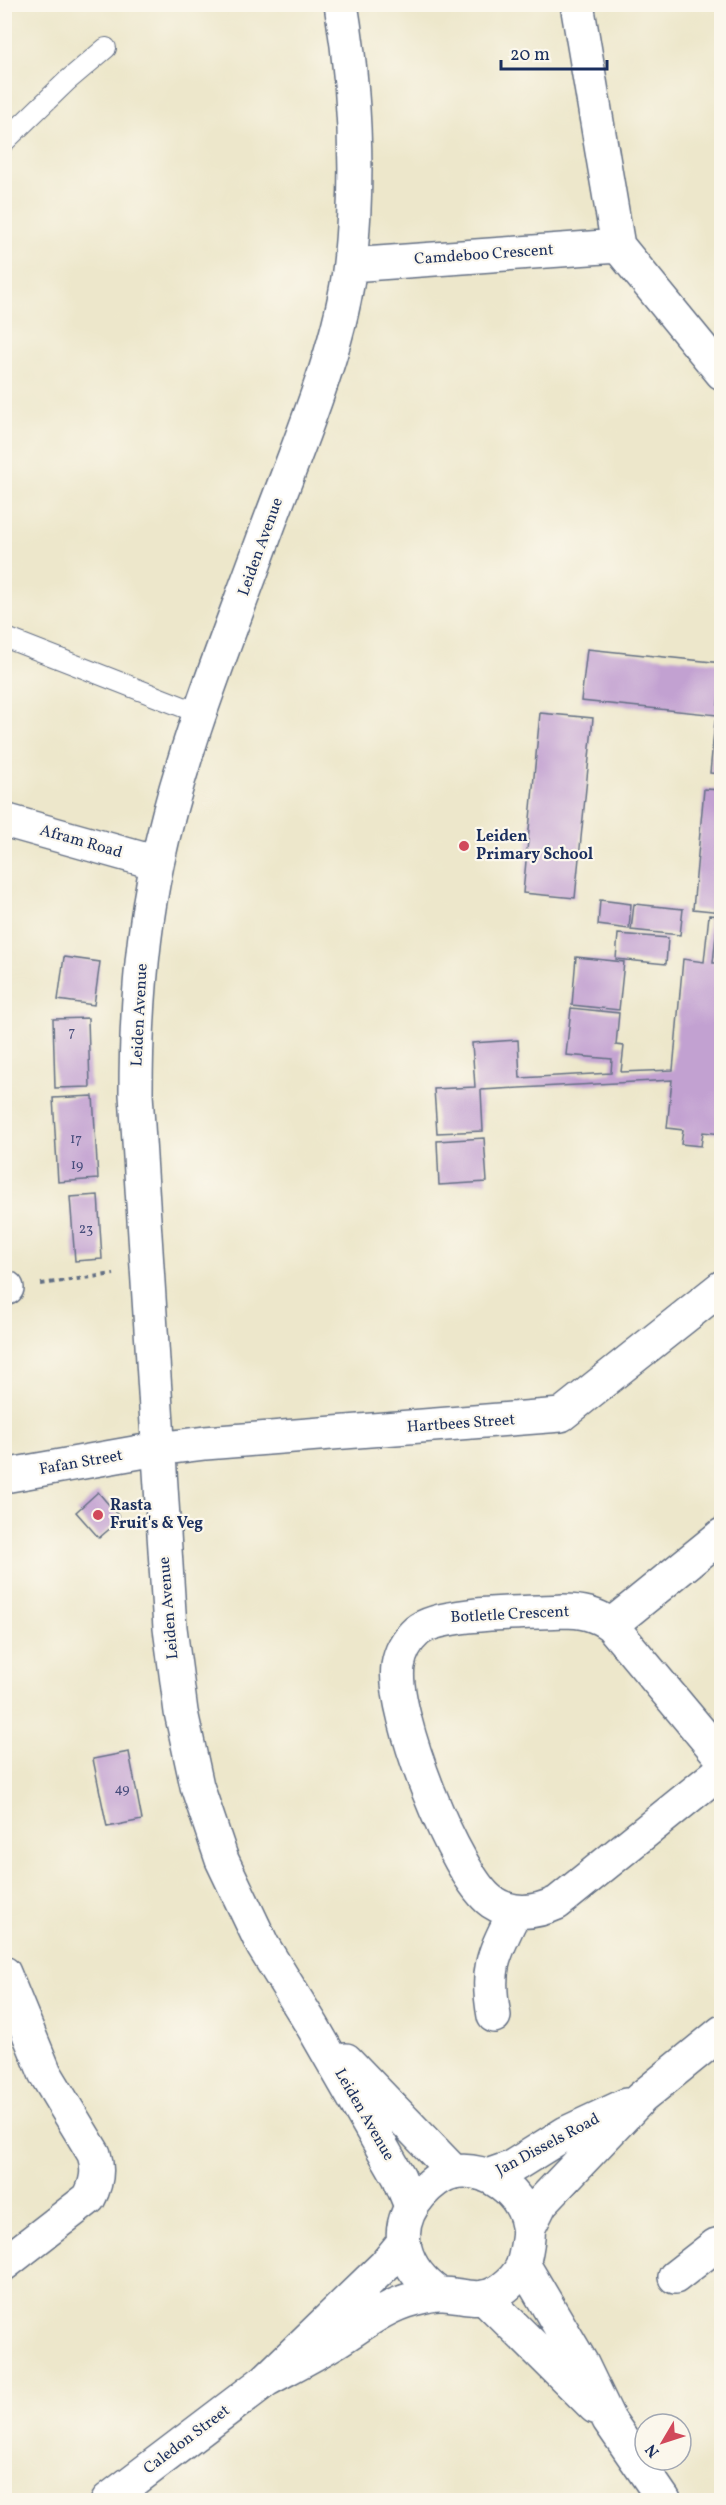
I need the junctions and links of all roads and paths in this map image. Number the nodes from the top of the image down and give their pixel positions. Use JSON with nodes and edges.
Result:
{"nodes":[{"id":1,"x":341,"y":4,"type":"edge"},
{"id":2,"x":577,"y":4,"type":"edge"},
{"id":3,"x":106,"y":48,"type":"dead end"},
{"id":4,"x":4,"y":142,"type":"edge"},
{"id":5,"x":618,"y":246,"type":"junction"},
{"id":6,"x":350,"y":265,"type":"junction"},
{"id":7,"x":711,"y":338,"type":"edge"},
{"id":8,"x":722,"y":373,"type":"edge"},
{"id":9,"x":4,"y":637,"type":"edge"},
{"id":10,"x":201,"y":714,"type":"junction"},
{"id":11,"x":4,"y":820,"type":"edge"},
{"id":12,"x":157,"y":863,"type":"junction"},
{"id":13,"x":121,"y":1273,"type":"dead end"},
{"id":14,"x":722,"y":1287,"type":"edge"},
{"id":15,"x":6,"y":1288,"type":"edge"},
{"id":16,"x":157,"y":1449,"type":"junction"},
{"id":17,"x":4,"y":1476,"type":"edge"},
{"id":18,"x":722,"y":1534,"type":"edge"},
{"id":19,"x":611,"y":1625,"type":"junction"},
{"id":20,"x":722,"y":1758,"type":"edge"},
{"id":21,"x":722,"y":1770,"type":"edge"},
{"id":22,"x":515,"y":1911,"type":"junction"},
{"id":23,"x":4,"y":1973,"type":"edge"},
{"id":24,"x":494,"y":2016,"type":"dead end"},
{"id":25,"x":314,"y":2027,"type":"junction"},
{"id":26,"x":722,"y":2032,"type":"edge"},
{"id":27,"x":641,"y":2098,"type":"junction"},
{"id":28,"x":454,"y":2172,"type":"junction"},
{"id":29,"x":487,"y":2176,"type":"junction"},
{"id":30,"x":411,"y":2206,"type":"junction"},
{"id":31,"x":529,"y":2227,"type":"junction"},
{"id":32,"x":403,"y":2242,"type":"junction"},
{"id":33,"x":722,"y":2244,"type":"edge"},
{"id":34,"x":4,"y":2264,"type":"edge"},
{"id":35,"x":523,"y":2264,"type":"junction"},
{"id":36,"x":675,"y":2277,"type":"dead end"},
{"id":37,"x":439,"y":2294,"type":"junction"},
{"id":38,"x":484,"y":2297,"type":"junction"},
{"id":39,"x":266,"y":2380,"type":"junction"},
{"id":40,"x":609,"y":2420,"type":"junction"},
{"id":41,"x":108,"y":2500,"type":"edge"},
{"id":42,"x":664,"y":2500,"type":"edge"}],
"edges":[{"from":1,"to":6,"type":"street","name":"Leiden Avenue"},
{"from":2,"to":5,"type":"street"},
{"from":3,"to":4,"type":"lane"},
{"from":5,"to":6,"type":"street","name":"Camdeboo Crescent"},
{"from":5,"to":7,"type":"street"},
{"from":6,"to":10,"type":"street","name":"Leiden Avenue"},
{"from":7,"to":8,"type":"street"},
{"from":9,"to":10,"type":"lane"},
{"from":10,"to":12,"type":"street","name":"Leiden Avenue"},
{"from":11,"to":12,"type":"street","name":"Afram Road"},
{"from":12,"to":16,"type":"street","name":"Leiden Avenue"},
{"from":13,"to":15,"type":"path"},
{"from":14,"to":16,"type":"street","name":"Hartbees Street"},
{"from":16,"to":17,"type":"street","name":"Fafan Street"},
{"from":16,"to":25,"type":"street","name":"Leiden Avenue"},
{"from":18,"to":19,"type":"street"},
{"from":19,"to":20,"type":"street","name":"Botletle Crescent"},
{"from":19,"to":22,"type":"street","name":"Botletle Crescent"},
{"from":21,"to":22,"type":"street"},
{"from":22,"to":24,"type":"street"},
{"from":23,"to":34,"type":"street"},
{"from":25,"to":28,"type":"street","name":"Leiden Avenue"},
{"from":25,"to":30,"type":"street","name":"Leiden Avenue"},
{"from":26,"to":27,"type":"street","name":"Jan Dissels Road"},
{"from":27,"to":29,"type":"street","name":"Jan Dissels Road"},
{"from":27,"to":31,"type":"street","name":"Jan Dissels Road"},
{"from":28,"to":29,"type":"street"},
{"from":28,"to":30,"type":"street"},
{"from":29,"to":31,"type":"street"},
{"from":30,"to":32,"type":"street"},
{"from":31,"to":35,"type":"street"},
{"from":32,"to":37,"type":"street"},
{"from":32,"to":39,"type":"street","name":"Caledon Street"},
{"from":33,"to":36,"type":"street"},
{"from":35,"to":38,"type":"street"},
{"from":35,"to":40,"type":"street"},
{"from":37,"to":38,"type":"street"},
{"from":37,"to":39,"type":"street","name":"Caledon Street"},
{"from":38,"to":40,"type":"street"},
{"from":39,"to":41,"type":"street","name":"Caledon Street"},
{"from":40,"to":42,"type":"street"}]}
